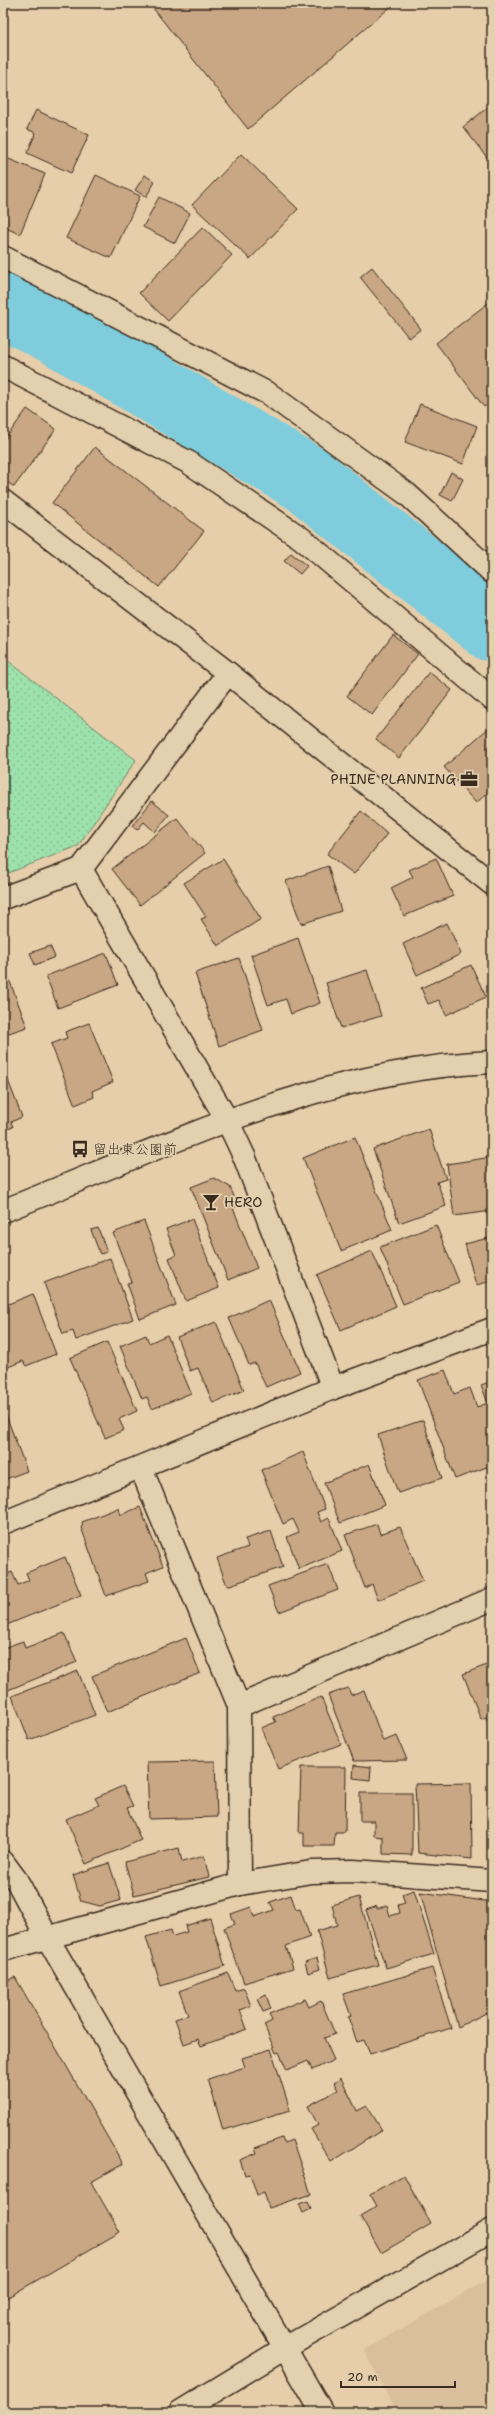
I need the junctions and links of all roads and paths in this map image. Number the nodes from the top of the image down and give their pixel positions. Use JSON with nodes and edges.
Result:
{"nodes":[{"id":1,"x":3,"y":257,"type":"edge"},
{"id":2,"x":3,"y":366,"type":"edge"},
{"id":3,"x":3,"y":501,"type":"edge"},
{"id":4,"x":492,"y":572,"type":"edge"},
{"id":5,"x":228,"y":673,"type":"junction"},
{"id":6,"x":492,"y":699,"type":"edge"},
{"id":7,"x":81,"y":869,"type":"junction"},
{"id":8,"x":492,"y":884,"type":"edge"},
{"id":9,"x":3,"y":898,"type":"edge"},
{"id":10,"x":492,"y":1062,"type":"edge"},
{"id":11,"x":227,"y":1120,"type":"junction"},
{"id":12,"x":3,"y":1210,"type":"edge"},
{"id":13,"x":492,"y":1329,"type":"edge"},
{"id":14,"x":333,"y":1388,"type":"junction"},
{"id":15,"x":141,"y":1468,"type":"junction"},
{"id":16,"x":3,"y":1524,"type":"edge"},
{"id":17,"x":492,"y":1599,"type":"edge"},
{"id":18,"x":239,"y":1706,"type":"junction"},
{"id":19,"x":3,"y":1862,"type":"edge"},
{"id":20,"x":492,"y":1881,"type":"edge"},
{"id":21,"x":240,"y":1884,"type":"junction"},
{"id":22,"x":48,"y":1939,"type":"junction"},
{"id":23,"x":3,"y":1950,"type":"edge"},
{"id":24,"x":492,"y":2230,"type":"edge"},
{"id":25,"x":285,"y":2348,"type":"junction"},
{"id":26,"x":180,"y":2412,"type":"edge"},
{"id":27,"x":322,"y":2412,"type":"edge"}],
"edges":[{"from":1,"to":4,"type":"street"},
{"from":2,"to":6,"type":"street"},
{"from":3,"to":5,"type":"street"},
{"from":5,"to":7,"type":"street"},
{"from":5,"to":8,"type":"street"},
{"from":7,"to":9,"type":"street"},
{"from":7,"to":11,"type":"street"},
{"from":10,"to":11,"type":"street"},
{"from":11,"to":12,"type":"street"},
{"from":11,"to":14,"type":"street"},
{"from":13,"to":14,"type":"street"},
{"from":14,"to":15,"type":"street"},
{"from":15,"to":16,"type":"street"},
{"from":15,"to":18,"type":"street"},
{"from":17,"to":18,"type":"street"},
{"from":18,"to":21,"type":"street"},
{"from":19,"to":22,"type":"street"},
{"from":20,"to":21,"type":"street"},
{"from":21,"to":22,"type":"street"},
{"from":22,"to":23,"type":"street"},
{"from":22,"to":25,"type":"street"},
{"from":24,"to":25,"type":"street"},
{"from":25,"to":26,"type":"street"},
{"from":25,"to":27,"type":"street"}]}
